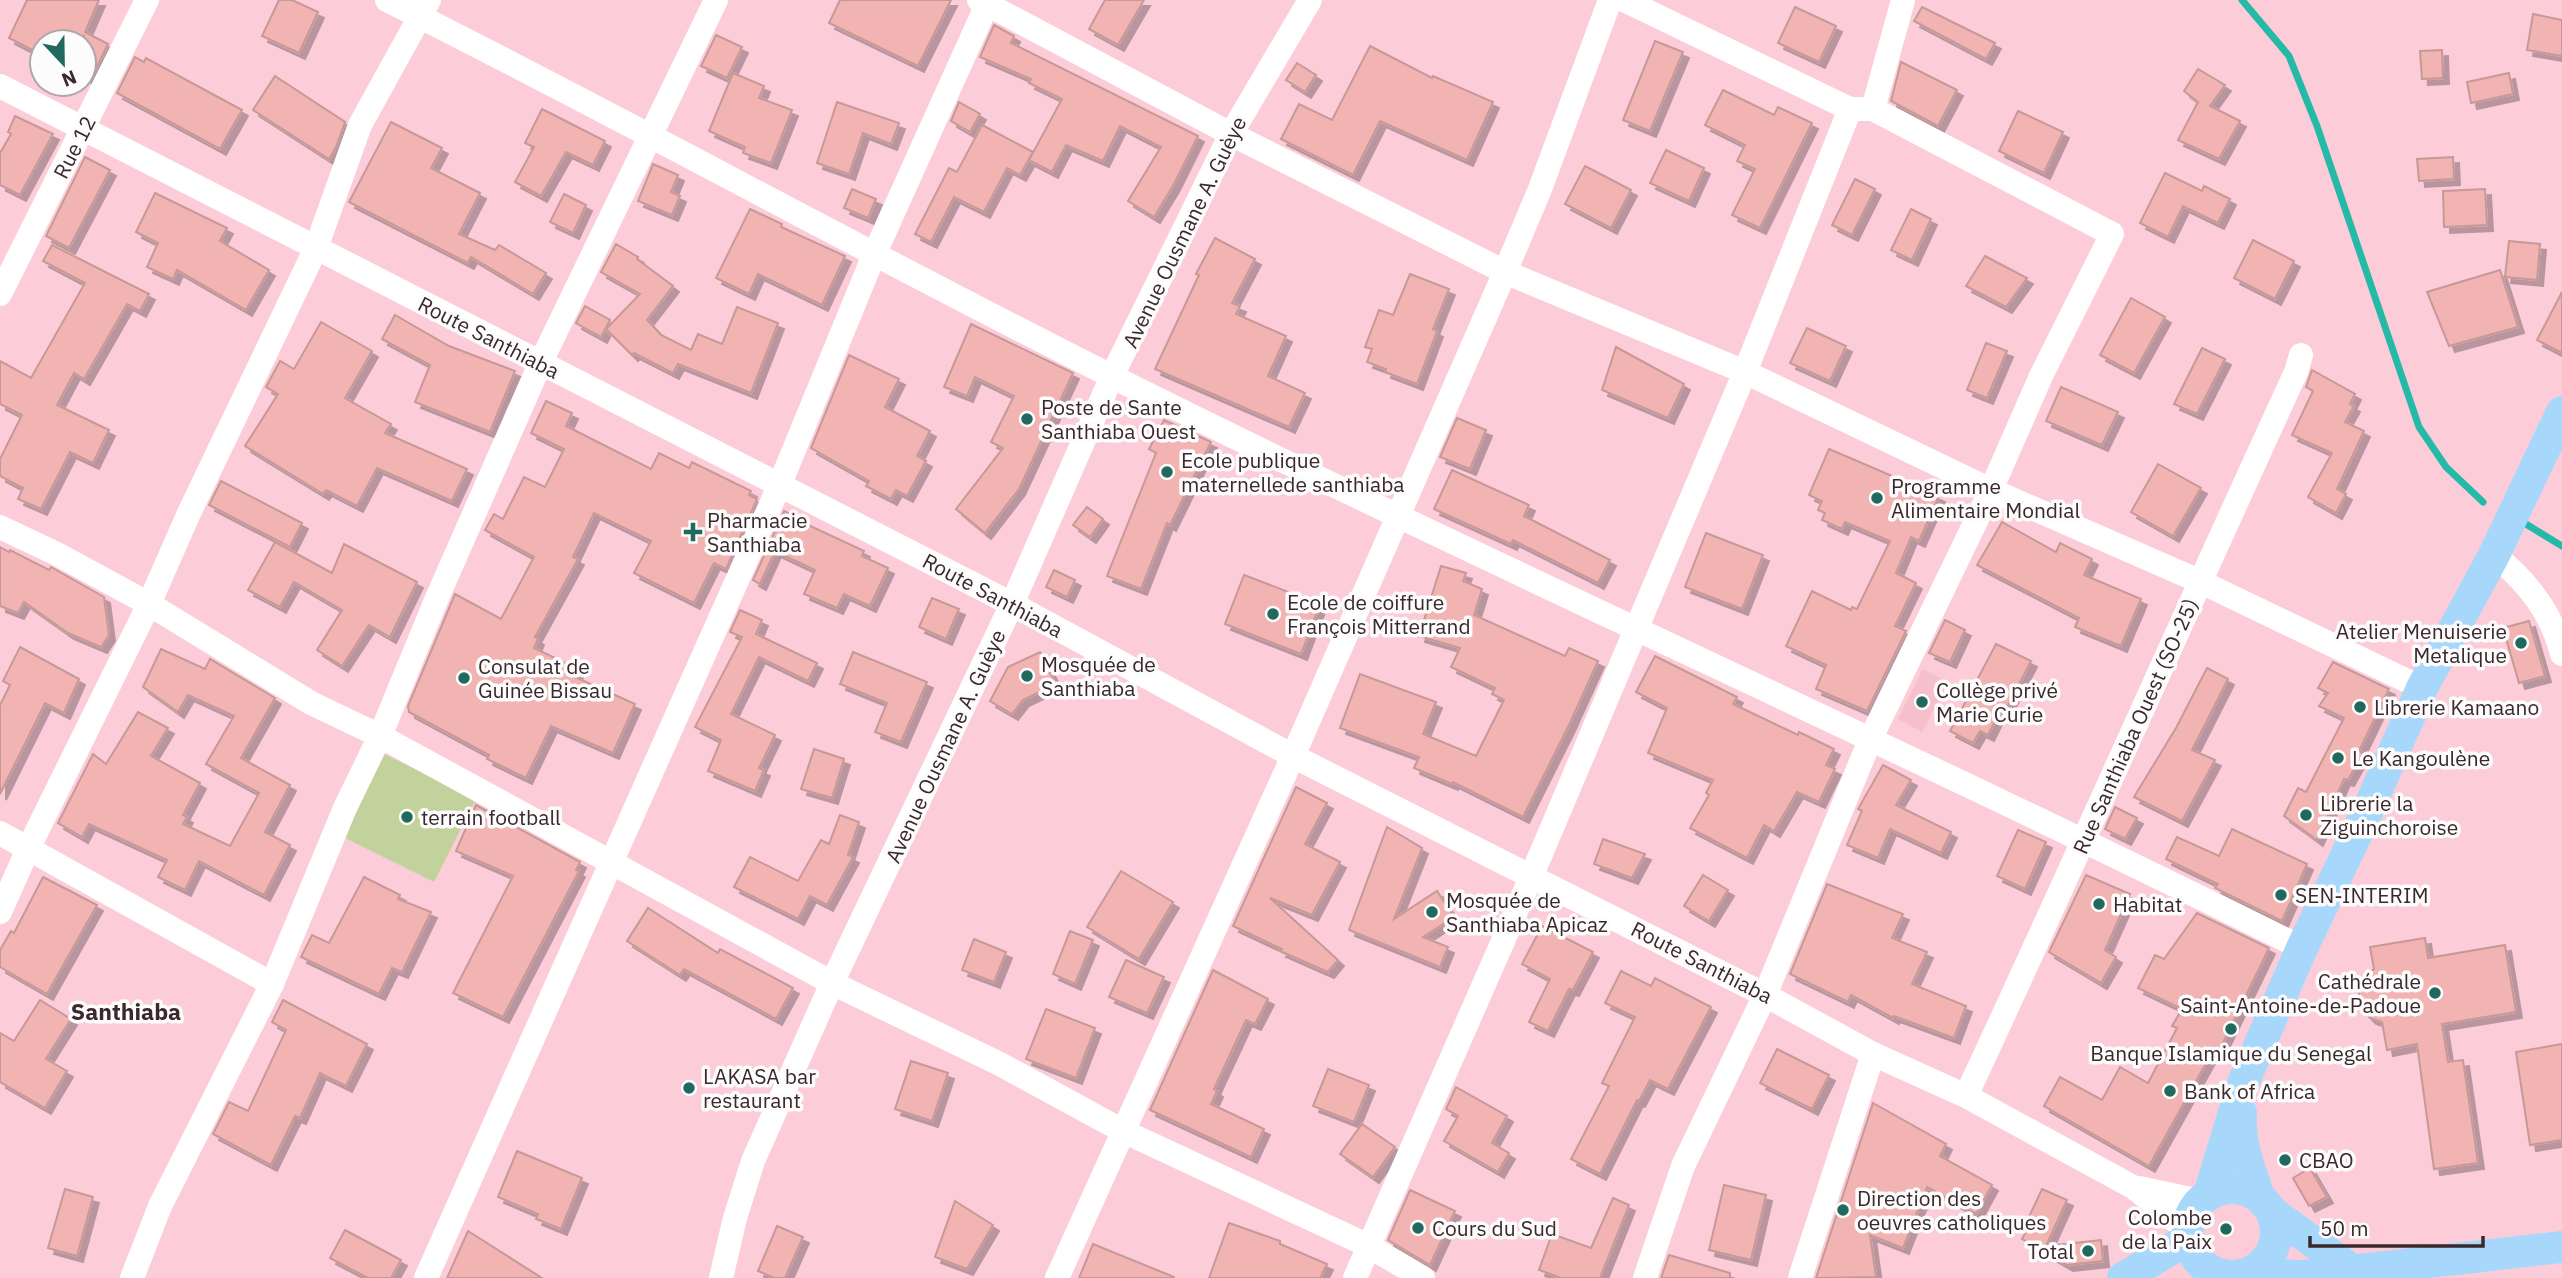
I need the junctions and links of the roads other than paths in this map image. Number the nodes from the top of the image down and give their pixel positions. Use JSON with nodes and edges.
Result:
{"nodes":[{"id":1,"x":147,"y":0,"type":"edge"},
{"id":2,"x":387,"y":0,"type":"edge"},
{"id":3,"x":716,"y":0,"type":"edge"},
{"id":4,"x":1310,"y":0,"type":"edge"},
{"id":5,"x":1610,"y":0,"type":"edge"},
{"id":6,"x":1624,"y":0,"type":"edge"},
{"id":7,"x":1903,"y":0,"type":"edge"},
{"id":8,"x":985,"y":1,"type":"edge"},
{"id":9,"x":424,"y":8,"type":"edge"},
{"id":10,"x":0,"y":86,"type":"edge"},
{"id":11,"x":1862,"y":109,"type":"junction"},
{"id":12,"x":83,"y":129,"type":"junction"},
{"id":13,"x":1231,"y":134,"type":"junction"},
{"id":14,"x":649,"y":136,"type":"junction"},
{"id":15,"x":316,"y":248,"type":"junction"},
{"id":16,"x":874,"y":255,"type":"junction"},
{"id":17,"x":1505,"y":272,"type":"junction"},
{"id":18,"x":0,"y":293,"type":"edge"},
{"id":19,"x":2301,"y":355,"type":"dead end"},
{"id":20,"x":540,"y":364,"type":"junction"},
{"id":21,"x":1745,"y":372,"type":"junction"},
{"id":22,"x":1112,"y":376,"type":"junction"},
{"id":23,"x":2562,"y":412,"type":"edge"},
{"id":24,"x":780,"y":484,"type":"junction"},
{"id":25,"x":1991,"y":490,"type":"junction"},
{"id":26,"x":1399,"y":516,"type":"junction"},
{"id":27,"x":0,"y":527,"type":"edge"},
{"id":28,"x":2494,"y":555,"type":"junction"},
{"id":29,"x":2199,"y":581,"type":"junction"},
{"id":30,"x":149,"y":604,"type":"junction"},
{"id":31,"x":1012,"y":604,"type":"junction"},
{"id":32,"x":1635,"y":628,"type":"junction"},
{"id":33,"x":2562,"y":654,"type":"edge"},
{"id":34,"x":2422,"y":688,"type":"junction"},
{"id":35,"x":380,"y":736,"type":"junction"},
{"id":36,"x":1870,"y":740,"type":"junction"},
{"id":37,"x":1293,"y":756,"type":"junction"},
{"id":38,"x":0,"y":833,"type":"edge"},
{"id":39,"x":2086,"y":840,"type":"junction"},
{"id":40,"x":28,"y":849,"type":"junction"},
{"id":41,"x":610,"y":860,"type":"junction"},
{"id":42,"x":1532,"y":875,"type":"junction"},
{"id":43,"x":0,"y":912,"type":"edge"},
{"id":44,"x":2302,"y":948,"type":"junction"},
{"id":45,"x":832,"y":983,"type":"junction"},
{"id":46,"x":272,"y":984,"type":"junction"},
{"id":47,"x":1765,"y":995,"type":"junction"},
{"id":48,"x":1873,"y":1054,"type":"junction"},
{"id":49,"x":2243,"y":1083,"type":"junction"},
{"id":50,"x":1966,"y":1096,"type":"junction"},
{"id":51,"x":1123,"y":1131,"type":"junction"},
{"id":52,"x":2133,"y":1187,"type":"junction"},
{"id":53,"x":2205,"y":1198,"type":"junction"},
{"id":54,"x":2265,"y":1204,"type":"junction"},
{"id":55,"x":2188,"y":1235,"type":"junction"},
{"id":56,"x":1367,"y":1245,"type":"junction"},
{"id":57,"x":2562,"y":1247,"type":"edge"},
{"id":58,"x":2352,"y":1270,"type":"junction"},
{"id":59,"x":2240,"y":1276,"type":"edge"},
{"id":60,"x":132,"y":1278,"type":"edge"},
{"id":61,"x":426,"y":1278,"type":"edge"},
{"id":62,"x":721,"y":1278,"type":"edge"},
{"id":63,"x":1057,"y":1278,"type":"edge"},
{"id":64,"x":1355,"y":1278,"type":"edge"},
{"id":65,"x":1423,"y":1278,"type":"edge"},
{"id":66,"x":1645,"y":1278,"type":"edge"},
{"id":67,"x":1800,"y":1278,"type":"edge"},
{"id":68,"x":2123,"y":1278,"type":"edge"}],
"edges":[{"from":1,"to":12,"type":"street","name":"Rue 12"},
{"from":2,"to":9,"type":"street"},
{"from":3,"to":14,"type":"street"},
{"from":4,"to":13,"type":"street","name":"Avenue Ousmane A. Guèye"},
{"from":5,"to":17,"type":"street"},
{"from":6,"to":11,"type":"street"},
{"from":7,"to":11,"type":"street"},
{"from":8,"to":13,"type":"street"},
{"from":8,"to":16,"type":"street"},
{"from":9,"to":14,"type":"street"},
{"from":9,"to":15,"type":"street"},
{"from":10,"to":12,"type":"street","name":"Route Santhiaba"},
{"from":11,"to":21,"type":"street"},
{"from":11,"to":25,"type":"street"},
{"from":12,"to":15,"type":"street","name":"Route Santhiaba"},
{"from":12,"to":18,"type":"street","name":"Rue 12"},
{"from":13,"to":17,"type":"street"},
{"from":13,"to":22,"type":"street","name":"Avenue Ousmane A. Guèye"},
{"from":14,"to":16,"type":"street"},
{"from":14,"to":20,"type":"street"},
{"from":15,"to":20,"type":"street","name":"Route Santhiaba"},
{"from":15,"to":30,"type":"street"},
{"from":16,"to":22,"type":"street"},
{"from":16,"to":24,"type":"street"},
{"from":17,"to":21,"type":"street"},
{"from":17,"to":26,"type":"street"},
{"from":19,"to":29,"type":"street","name":"Rue Santhiaba Ouest (SO-25)"},
{"from":20,"to":24,"type":"street","name":"Route Santhiaba"},
{"from":20,"to":35,"type":"street"},
{"from":21,"to":25,"type":"street"},
{"from":21,"to":32,"type":"street"},
{"from":22,"to":26,"type":"street"},
{"from":22,"to":31,"type":"street","name":"Avenue Ousmane A. Guèye"},
{"from":23,"to":28,"type":"main road"},
{"from":24,"to":31,"type":"street","name":"Route Santhiaba"},
{"from":24,"to":41,"type":"street"},
{"from":25,"to":29,"type":"street"},
{"from":25,"to":36,"type":"street"},
{"from":26,"to":32,"type":"street"},
{"from":26,"to":37,"type":"street"},
{"from":27,"to":30,"type":"street"},
{"from":28,"to":33,"type":"street"},
{"from":28,"to":34,"type":"main road"},
{"from":29,"to":34,"type":"street"},
{"from":29,"to":39,"type":"street","name":"Rue Santhiaba Ouest (SO-25)"},
{"from":30,"to":35,"type":"street"},
{"from":30,"to":40,"type":"street"},
{"from":31,"to":37,"type":"street","name":"Route Santhiaba"},
{"from":31,"to":45,"type":"street","name":"Avenue Ousmane A. Guèye"},
{"from":32,"to":36,"type":"street"},
{"from":32,"to":42,"type":"street"},
{"from":34,"to":44,"type":"main road"},
{"from":35,"to":41,"type":"street"},
{"from":35,"to":46,"type":"street"},
{"from":36,"to":39,"type":"street"},
{"from":36,"to":47,"type":"street"},
{"from":37,"to":42,"type":"street","name":"Route Santhiaba"},
{"from":37,"to":51,"type":"street"},
{"from":38,"to":40,"type":"street"},
{"from":39,"to":44,"type":"street"},
{"from":39,"to":50,"type":"street","name":"Rue Santhiaba Ouest (SO-25)"},
{"from":40,"to":43,"type":"street"},
{"from":40,"to":46,"type":"street"},
{"from":41,"to":45,"type":"street"},
{"from":41,"to":61,"type":"street"},
{"from":42,"to":47,"type":"street","name":"Route Santhiaba"},
{"from":42,"to":56,"type":"street"},
{"from":44,"to":49,"type":"main road"},
{"from":45,"to":51,"type":"street"},
{"from":45,"to":62,"type":"street","name":"Avenue Ousmane A. Guèye"},
{"from":46,"to":60,"type":"street"},
{"from":47,"to":48,"type":"street","name":"Route Santhiaba"},
{"from":47,"to":66,"type":"street"},
{"from":48,"to":50,"type":"street","name":"Route Santhiaba"},
{"from":48,"to":67,"type":"street"},
{"from":49,"to":53,"type":"main road"},
{"from":49,"to":54,"type":"main road"},
{"from":50,"to":52,"type":"street","name":"Route Santhiaba"},
{"from":51,"to":56,"type":"street"},
{"from":51,"to":63,"type":"street"},
{"from":52,"to":53,"type":"street"},
{"from":52,"to":55,"type":"street"},
{"from":53,"to":54,"type":"main road"},
{"from":53,"to":55,"type":"main road"},
{"from":54,"to":58,"type":"main road"},
{"from":54,"to":59,"type":"main road"},
{"from":55,"to":59,"type":"main road"},
{"from":55,"to":68,"type":"main road"},
{"from":56,"to":64,"type":"street"},
{"from":56,"to":65,"type":"street"},
{"from":57,"to":58,"type":"main road"},
{"from":58,"to":59,"type":"main road"}]}
